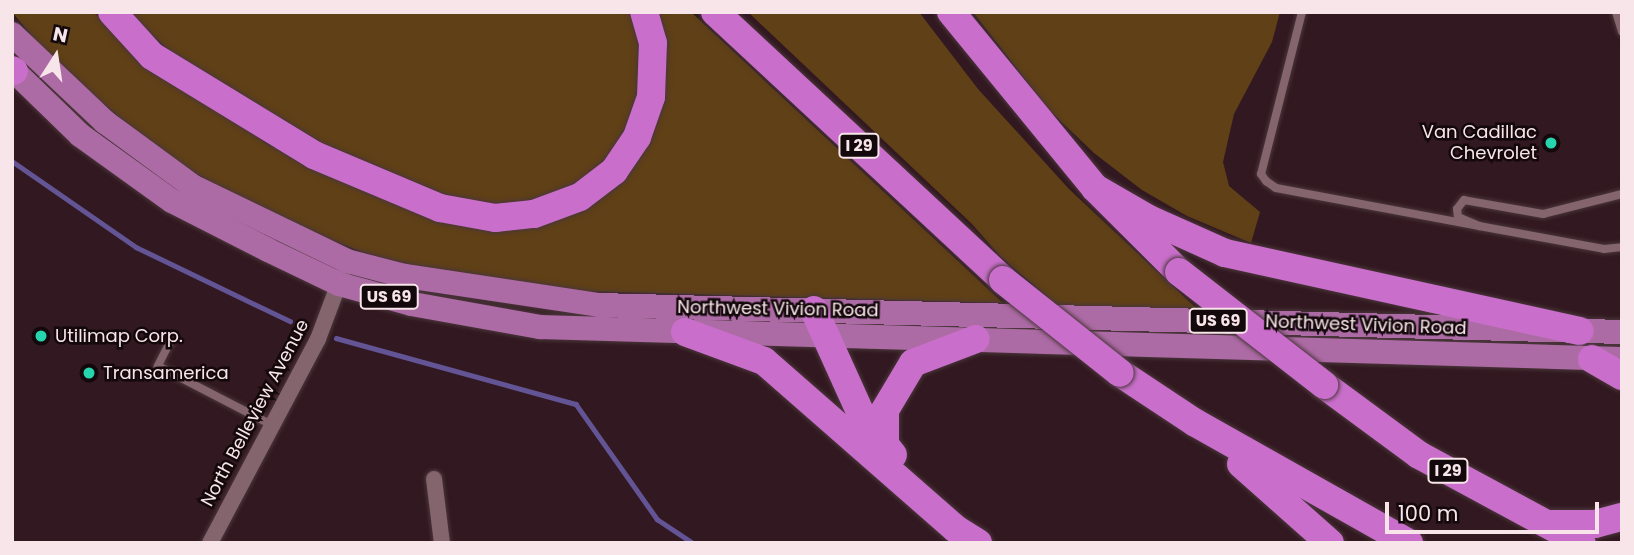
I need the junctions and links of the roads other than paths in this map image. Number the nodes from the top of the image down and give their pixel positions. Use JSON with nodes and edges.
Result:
{"nodes":[{"id":1,"x":112,"y":12,"type":"edge"},
{"id":2,"x":643,"y":12,"type":"edge"},
{"id":3,"x":715,"y":12,"type":"edge"},
{"id":4,"x":951,"y":12,"type":"edge"},
{"id":5,"x":1302,"y":12,"type":"edge"},
{"id":6,"x":1616,"y":12,"type":"edge"},
{"id":7,"x":1622,"y":32,"type":"edge"},
{"id":8,"x":12,"y":34,"type":"edge"},
{"id":9,"x":13,"y":70,"type":"edge"},
{"id":10,"x":1095,"y":188,"type":"junction"},
{"id":11,"x":1622,"y":194,"type":"edge"},
{"id":12,"x":1479,"y":226,"type":"junction"},
{"id":13,"x":1622,"y":247,"type":"edge"},
{"id":14,"x":343,"y":272,"type":"junction"},
{"id":15,"x":814,"y":310,"type":"junction"},
{"id":16,"x":1580,"y":331,"type":"junction"},
{"id":17,"x":685,"y":332,"type":"junction"},
{"id":18,"x":1622,"y":332,"type":"edge"},
{"id":19,"x":829,"y":336,"type":"junction"},
{"id":20,"x":976,"y":339,"type":"junction"},
{"id":21,"x":170,"y":342,"type":"dead end"},
{"id":22,"x":1592,"y":359,"type":"junction"},
{"id":23,"x":1622,"y":359,"type":"edge"},
{"id":24,"x":1622,"y":376,"type":"edge"},
{"id":25,"x":1194,"y":422,"type":"junction"},
{"id":26,"x":272,"y":425,"type":"junction"},
{"id":27,"x":885,"y":447,"type":"junction"},
{"id":28,"x":434,"y":479,"type":"dead end"},
{"id":29,"x":1622,"y":517,"type":"edge"},
{"id":30,"x":1544,"y":524,"type":"junction"},
{"id":31,"x":210,"y":543,"type":"edge"},
{"id":32,"x":442,"y":543,"type":"edge"},
{"id":33,"x":978,"y":543,"type":"edge"},
{"id":34,"x":1000,"y":543,"type":"edge"},
{"id":35,"x":1329,"y":543,"type":"edge"},
{"id":36,"x":1409,"y":543,"type":"edge"},
{"id":37,"x":1582,"y":543,"type":"edge"}],
"edges":[{"from":1,"to":2,"type":"highway"},
{"from":3,"to":25,"type":"highway","number":"I 29","bridge":true},
{"from":4,"to":10,"type":"highway","number":"I 29"},
{"from":5,"to":12,"type":"lane"},
{"from":6,"to":7,"type":"lane"},
{"from":8,"to":14,"type":"main road","name":"Northwest Vivion Road","number":"US 69"},
{"from":9,"to":14,"type":"main road","name":"Northwest Vivion Road","number":"US 69"},
{"from":10,"to":16,"type":"highway"},
{"from":10,"to":30,"type":"highway","number":"I 29","bridge":true},
{"from":11,"to":12,"type":"lane"},
{"from":12,"to":13,"type":"lane"},
{"from":14,"to":15,"type":"main road","name":"Northwest Vivion Road","number":"US 69"},
{"from":14,"to":17,"type":"main road","name":"Northwest Vivion Road","number":"US 69"},
{"from":14,"to":26,"type":"street","name":"North Belleview Avenue"},
{"from":15,"to":16,"type":"main road","name":"Northwest Vivion Road","number":"US 69"},
{"from":15,"to":19,"type":"highway"},
{"from":16,"to":18,"type":"main road","name":"Northwest Vivion Road","number":"US 69"},
{"from":17,"to":19,"type":"main road","name":"Northwest Vivion Road","number":"US 69"},
{"from":17,"to":33,"type":"highway"},
{"from":19,"to":20,"type":"main road","name":"Northwest Vivion Road","number":"US 69"},
{"from":19,"to":27,"type":"highway"},
{"from":20,"to":22,"type":"main road","name":"Northwest Vivion Road","number":"US 69"},
{"from":20,"to":27,"type":"highway"},
{"from":21,"to":26,"type":"lane"},
{"from":22,"to":23,"type":"main road","name":"Northwest Vivion Road","number":"US 69"},
{"from":22,"to":24,"type":"highway"},
{"from":25,"to":35,"type":"highway"},
{"from":25,"to":36,"type":"highway","number":"I 29"},
{"from":26,"to":31,"type":"street","name":"North Belleview Avenue"},
{"from":27,"to":34,"type":"highway"},
{"from":28,"to":32,"type":"street"},
{"from":29,"to":30,"type":"highway"},
{"from":30,"to":37,"type":"highway","number":"I 29"}]}
